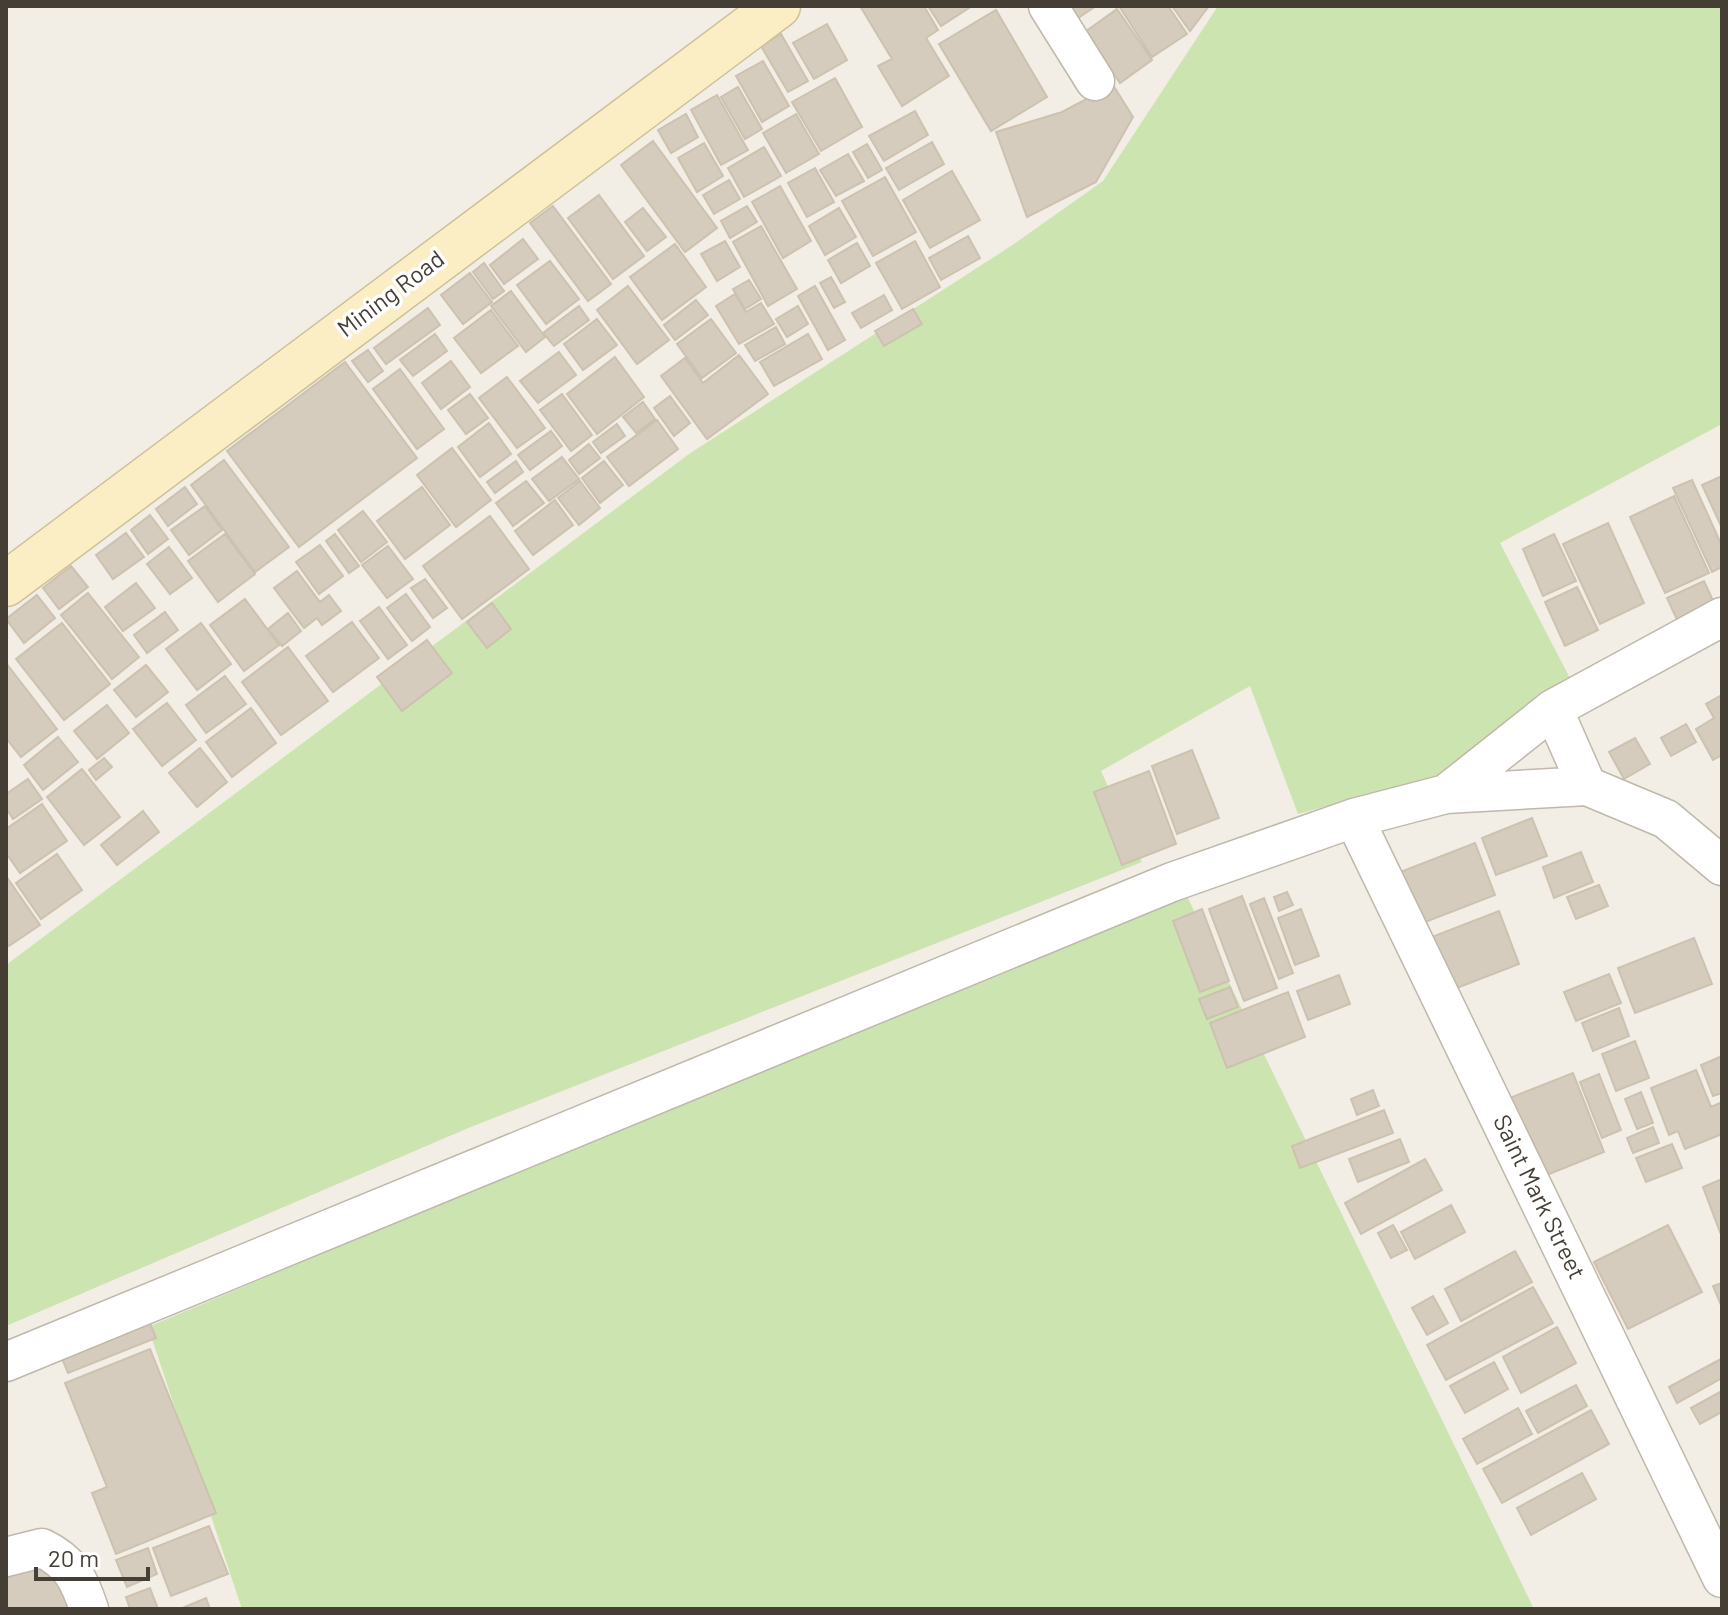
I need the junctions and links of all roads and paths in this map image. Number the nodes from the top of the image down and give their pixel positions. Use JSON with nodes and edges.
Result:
{"nodes":[{"id":1,"x":778,"y":6,"type":"edge"},
{"id":2,"x":1048,"y":6,"type":"edge"},
{"id":3,"x":1095,"y":81,"type":"dead end"},
{"id":4,"x":6,"y":584,"type":"edge"},
{"id":5,"x":1722,"y":617,"type":"edge"},
{"id":6,"x":1553,"y":709,"type":"junction"},
{"id":7,"x":1587,"y":786,"type":"junction"},
{"id":8,"x":1446,"y":794,"type":"junction"},
{"id":9,"x":1354,"y":818,"type":"junction"},
{"id":10,"x":1722,"y":866,"type":"edge"},
{"id":11,"x":6,"y":1362,"type":"edge"},
{"id":12,"x":15,"y":1554,"type":"edge"},
{"id":13,"x":1722,"y":1578,"type":"edge"},
{"id":14,"x":89,"y":1609,"type":"edge"}],
"edges":[{"from":1,"to":4,"type":"street","name":"Mining Road"},
{"from":2,"to":3,"type":"street"},
{"from":5,"to":6,"type":"street"},
{"from":6,"to":7,"type":"street"},
{"from":6,"to":8,"type":"street"},
{"from":7,"to":8,"type":"street"},
{"from":7,"to":10,"type":"street"},
{"from":8,"to":9,"type":"street"},
{"from":9,"to":11,"type":"street"},
{"from":9,"to":13,"type":"street","name":"Saint Mark Street"},
{"from":12,"to":14,"type":"street"}]}
